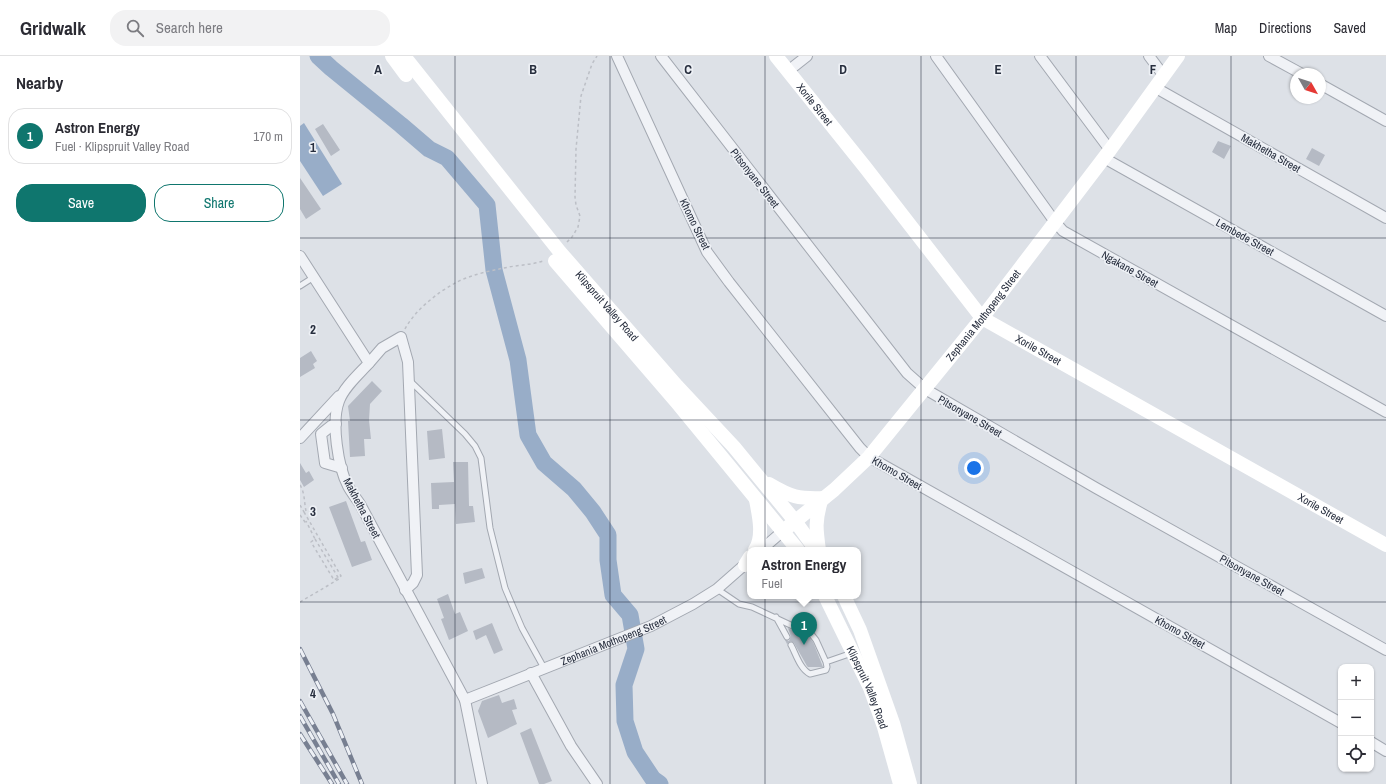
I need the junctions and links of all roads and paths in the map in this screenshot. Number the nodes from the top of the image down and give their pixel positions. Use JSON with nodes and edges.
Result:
{"nodes":[{"id":1,"x":392,"y":56,"type":"edge"},
{"id":2,"x":404,"y":56,"type":"edge"},
{"id":3,"x":596,"y":56,"type":"edge"},
{"id":4,"x":617,"y":56,"type":"edge"},
{"id":5,"x":660,"y":56,"type":"edge"},
{"id":6,"x":776,"y":56,"type":"edge"},
{"id":7,"x":807,"y":56,"type":"edge"},
{"id":8,"x":936,"y":56,"type":"edge"},
{"id":9,"x":1040,"y":56,"type":"edge"},
{"id":10,"x":1149,"y":56,"type":"edge"},
{"id":11,"x":1178,"y":56,"type":"edge"},
{"id":12,"x":1269,"y":56,"type":"edge"},
{"id":13,"x":1291,"y":68,"type":"edge"},
{"id":14,"x":788,"y":71,"type":"junction"},
{"id":15,"x":1164,"y":76,"type":"junction"},
{"id":16,"x":1326,"y":87,"type":"edge"},
{"id":17,"x":1156,"y":88,"type":"junction"},
{"id":18,"x":1386,"y":121,"type":"edge"},
{"id":19,"x":1107,"y":154,"type":"junction"},
{"id":20,"x":1386,"y":218,"type":"edge"},
{"id":21,"x":1055,"y":222,"type":"junction"},
{"id":22,"x":566,"y":244,"type":"dead end"},
{"id":23,"x":300,"y":256,"type":"edge"},
{"id":24,"x":543,"y":261,"type":"dead end"},
{"id":25,"x":314,"y":277,"type":"junction"},
{"id":26,"x":300,"y":286,"type":"edge"},
{"id":27,"x":1386,"y":316,"type":"edge"},
{"id":28,"x":982,"y":318,"type":"junction"},
{"id":29,"x":401,"y":337,"type":"junction"},
{"id":30,"x":369,"y":363,"type":"junction"},
{"id":31,"x":408,"y":380,"type":"junction"},
{"id":32,"x":347,"y":388,"type":"junction"},
{"id":33,"x":925,"y":389,"type":"junction"},
{"id":34,"x":1386,"y":412,"type":"edge"},
{"id":35,"x":336,"y":424,"type":"junction"},
{"id":36,"x":300,"y":438,"type":"edge"},
{"id":37,"x":869,"y":457,"type":"junction"},
{"id":38,"x":342,"y":468,"type":"junction"},
{"id":39,"x":760,"y":478,"type":"junction"},
{"id":40,"x":300,"y":485,"type":"edge"},
{"id":41,"x":756,"y":499,"type":"junction"},
{"id":42,"x":822,"y":500,"type":"junction"},
{"id":43,"x":300,"y":505,"type":"edge"},
{"id":44,"x":304,"y":512,"type":"junction"},
{"id":45,"x":300,"y":515,"type":"edge"},
{"id":46,"x":307,"y":521,"type":"junction"},
{"id":47,"x":794,"y":521,"type":"junction"},
{"id":48,"x":783,"y":531,"type":"junction"},
{"id":49,"x":315,"y":539,"type":"junction"},
{"id":50,"x":1386,"y":545,"type":"edge"},
{"id":51,"x":756,"y":547,"type":"edge"},
{"id":52,"x":765,"y":547,"type":"edge"},
{"id":53,"x":796,"y":547,"type":"edge"},
{"id":54,"x":814,"y":547,"type":"edge"},
{"id":55,"x":819,"y":547,"type":"edge"},
{"id":56,"x":747,"y":562,"type":"edge"},
{"id":57,"x":717,"y":589,"type":"junction"},
{"id":58,"x":405,"y":590,"type":"junction"},
{"id":59,"x":826,"y":599,"type":"edge"},
{"id":60,"x":845,"y":599,"type":"edge"},
{"id":61,"x":300,"y":602,"type":"edge"},
{"id":62,"x":776,"y":617,"type":"junction"},
{"id":63,"x":787,"y":637,"type":"dead end"},
{"id":64,"x":790,"y":645,"type":"dead end"},
{"id":65,"x":1386,"y":650,"type":"edge"},
{"id":66,"x":853,"y":653,"type":"junction"},
{"id":67,"x":826,"y":662,"type":"junction"},
{"id":68,"x":544,"y":668,"type":"junction"},
{"id":69,"x":531,"y":673,"type":"junction"},
{"id":70,"x":465,"y":700,"type":"junction"},
{"id":71,"x":1338,"y":721,"type":"edge"},
{"id":72,"x":1374,"y":744,"type":"edge"},
{"id":73,"x":1386,"y":751,"type":"edge"},
{"id":74,"x":482,"y":784,"type":"edge"},
{"id":75,"x":597,"y":784,"type":"edge"},
{"id":76,"x":900,"y":784,"type":"edge"},
{"id":77,"x":910,"y":784,"type":"edge"}],
"edges":[{"from":1,"to":41,"type":"main road","name":"Klipspruit Valley Road"},
{"from":2,"to":39,"type":"main road","name":"Klipspruit Valley Road"},
{"from":3,"to":22,"type":"path"},
{"from":4,"to":37,"type":"street","name":"Khomo Street"},
{"from":5,"to":33,"type":"street","name":"Pitsonyane Street"},
{"from":6,"to":14,"type":"main road","name":"Xorile Street"},
{"from":7,"to":14,"type":"street"},
{"from":8,"to":21,"type":"street","name":"Ngakane Street"},
{"from":9,"to":19,"type":"street","name":"Lembede Street"},
{"from":10,"to":15,"type":"street"},
{"from":11,"to":15,"type":"main road","name":"Zephania Mothopeng Street"},
{"from":12,"to":13,"type":"street"},
{"from":14,"to":28,"type":"main road","name":"Xorile Street"},
{"from":15,"to":17,"type":"main road","name":"Zephania Mothopeng Street"},
{"from":16,"to":18,"type":"street"},
{"from":17,"to":19,"type":"main road","name":"Zephania Mothopeng Street"},
{"from":17,"to":20,"type":"street","name":"Makhetha Street"},
{"from":19,"to":21,"type":"main road","name":"Zephania Mothopeng Street"},
{"from":19,"to":27,"type":"street","name":"Lembede Street"},
{"from":21,"to":28,"type":"main road","name":"Zephania Mothopeng Street"},
{"from":21,"to":34,"type":"street","name":"Ngakane Street"},
{"from":23,"to":25,"type":"street"},
{"from":24,"to":29,"type":"path"},
{"from":25,"to":26,"type":"lane"},
{"from":25,"to":30,"type":"street"},
{"from":28,"to":33,"type":"main road","name":"Zephania Mothopeng Street"},
{"from":28,"to":50,"type":"main road","name":"Xorile Street"},
{"from":29,"to":30,"type":"street","name":"Makhetha Street"},
{"from":29,"to":31,"type":"street"},
{"from":30,"to":32,"type":"street","name":"Makhetha Street"},
{"from":31,"to":58,"type":"street"},
{"from":31,"to":68,"type":"lane"},
{"from":32,"to":35,"type":"street","name":"Makhetha Street"},
{"from":32,"to":36,"type":"street"},
{"from":33,"to":37,"type":"main road","name":"Zephania Mothopeng Street"},
{"from":33,"to":65,"type":"street","name":"Pitsonyane Street"},
{"from":35,"to":38,"type":"street","name":"Makhetha Street"},
{"from":35,"to":38,"type":"street"},
{"from":37,"to":42,"type":"main road","name":"Zephania Mothopeng Street"},
{"from":37,"to":71,"type":"street","name":"Khomo Street"},
{"from":38,"to":58,"type":"street","name":"Makhetha Street"},
{"from":39,"to":42,"type":"main road"},
{"from":39,"to":47,"type":"main road","name":"Klipspruit Valley Road"},
{"from":40,"to":44,"type":"path"},
{"from":41,"to":48,"type":"main road","name":"Klipspruit Valley Road"},
{"from":41,"to":51,"type":"main road"},
{"from":42,"to":47,"type":"main road","name":"Zephania Mothopeng Street"},
{"from":42,"to":55,"type":"main road"},
{"from":43,"to":44,"type":"path"},
{"from":44,"to":46,"type":"path"},
{"from":45,"to":46,"type":"path"},
{"from":46,"to":49,"type":"path"},
{"from":46,"to":49,"type":"path"},
{"from":47,"to":48,"type":"main road","name":"Zephania Mothopeng Street"},
{"from":47,"to":54,"type":"main road","name":"Klipspruit Valley Road"},
{"from":48,"to":52,"type":"street","name":"Zephania Mothopeng Street"},
{"from":48,"to":53,"type":"main road","name":"Klipspruit Valley Road"},
{"from":49,"to":61,"type":"path","bridge":true},
{"from":56,"to":57,"type":"street","name":"Zephania Mothopeng Street"},
{"from":57,"to":62,"type":"lane"},
{"from":57,"to":68,"type":"street","name":"Zephania Mothopeng Street"},
{"from":58,"to":70,"type":"street","name":"Makhetha Street"},
{"from":59,"to":66,"type":"main road","name":"Klipspruit Valley Road"},
{"from":60,"to":77,"type":"main road","name":"Klipspruit Valley Road"},
{"from":62,"to":63,"type":"lane"},
{"from":62,"to":67,"type":"lane"},
{"from":64,"to":67,"type":"lane"},
{"from":66,"to":67,"type":"lane"},
{"from":66,"to":76,"type":"main road","name":"Klipspruit Valley Road"},
{"from":68,"to":69,"type":"street","name":"Zephania Mothopeng Street"},
{"from":69,"to":70,"type":"street","name":"Zephania Mothopeng Street"},
{"from":69,"to":75,"type":"street"},
{"from":70,"to":74,"type":"street","name":"Makhetha Street"},
{"from":72,"to":73,"type":"street"}]}
